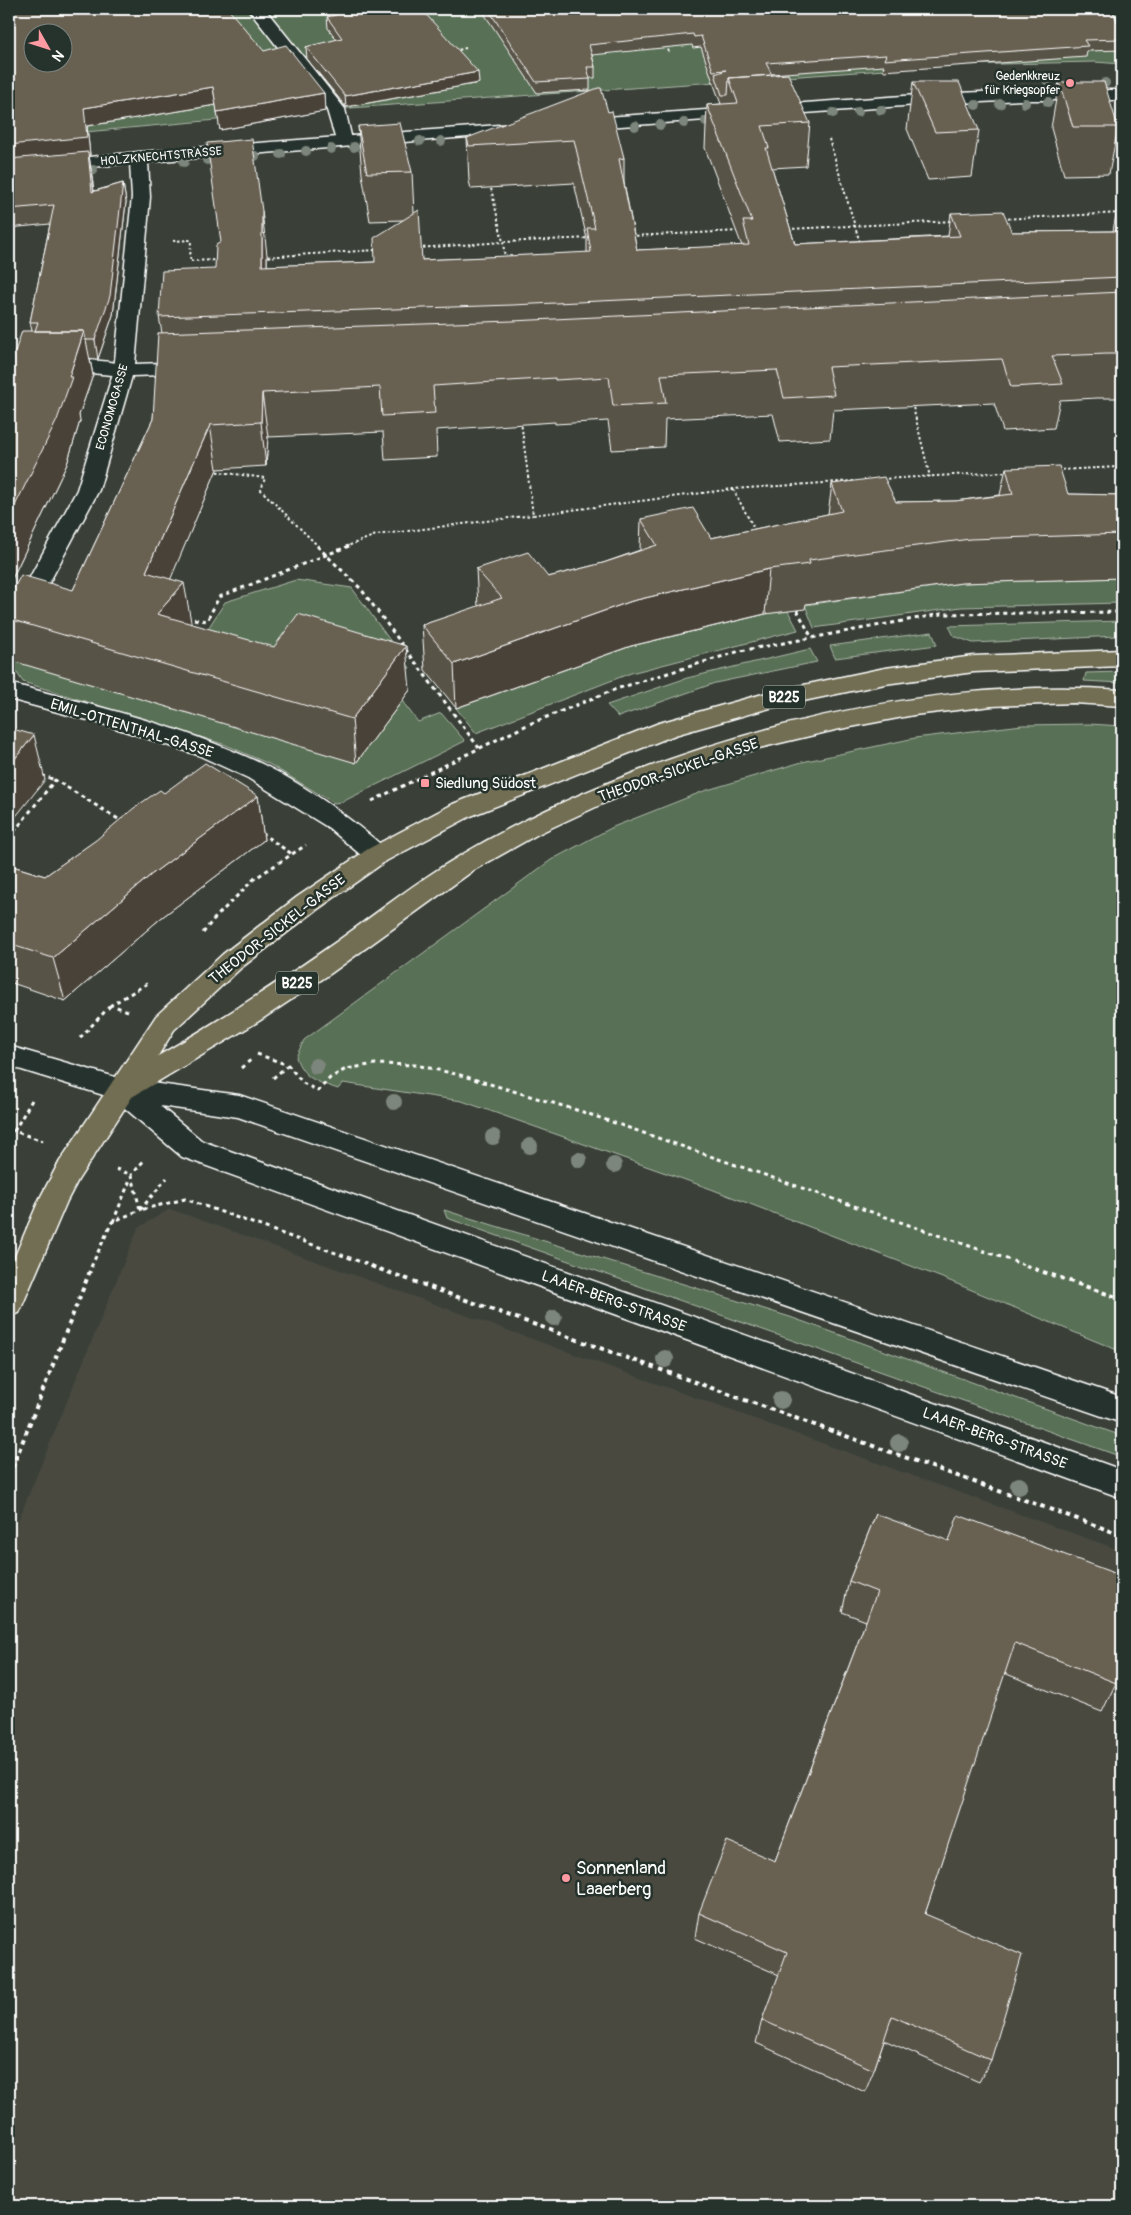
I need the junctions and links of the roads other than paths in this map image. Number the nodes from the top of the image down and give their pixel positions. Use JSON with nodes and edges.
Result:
{"nodes":[{"id":1,"x":256,"y":9,"type":"edge"},
{"id":2,"x":1122,"y":95,"type":"edge"},
{"id":3,"x":566,"y":125,"type":"edge"},
{"id":4,"x":546,"y":126,"type":"edge"},
{"id":5,"x":344,"y":140,"type":"junction"},
{"id":6,"x":140,"y":157,"type":"junction"},
{"id":7,"x":9,"y":170,"type":"edge"},
{"id":8,"x":9,"y":367,"type":"edge"},
{"id":9,"x":214,"y":367,"type":"edge"},
{"id":10,"x":124,"y":370,"type":"junction"},
{"id":11,"x":9,"y":637,"type":"edge"},
{"id":12,"x":1122,"y":658,"type":"edge"},
{"id":13,"x":9,"y":691,"type":"edge"},
{"id":14,"x":1122,"y":698,"type":"edge"},
{"id":15,"x":377,"y":855,"type":"junction"},
{"id":16,"x":9,"y":1056,"type":"edge"},
{"id":17,"x":122,"y":1090,"type":"junction"},
{"id":18,"x":9,"y":1304,"type":"edge"},
{"id":19,"x":1122,"y":1410,"type":"edge"},
{"id":20,"x":1122,"y":1484,"type":"edge"}],
"edges":[{"from":1,"to":5,"type":"street"},
{"from":2,"to":3,"type":"street"},
{"from":4,"to":5,"type":"street","name":"HOLZKNECHTSTRASSE"},
{"from":5,"to":6,"type":"street","name":"HOLZKNECHTSTRASSE"},
{"from":6,"to":7,"type":"street","name":"HOLZKNECHTSTRASSE"},
{"from":6,"to":10,"type":"street","name":"ECONOMOGASSE"},
{"from":8,"to":10,"type":"street"},
{"from":9,"to":10,"type":"street"},
{"from":10,"to":11,"type":"street","name":"ECONOMOGASSE"},
{"from":12,"to":15,"type":"main road","name":"THEODOR-SICKEL-GASSE","number":"B225"},
{"from":13,"to":15,"type":"street","name":"EMIL-OTTENTHAL-GASSE"},
{"from":14,"to":17,"type":"main road","name":"THEODOR-SICKEL-GASSE","number":"B225"},
{"from":15,"to":17,"type":"main road","name":"THEODOR-SICKEL-GASSE","number":"B225"},
{"from":16,"to":17,"type":"street","name":"LAAER-BERG-STRASSE"},
{"from":17,"to":18,"type":"main road","number":"B225"},
{"from":17,"to":19,"type":"street","name":"LAAER-BERG-STRASSE"},
{"from":17,"to":20,"type":"street","name":"LAAER-BERG-STRASSE"}]}
